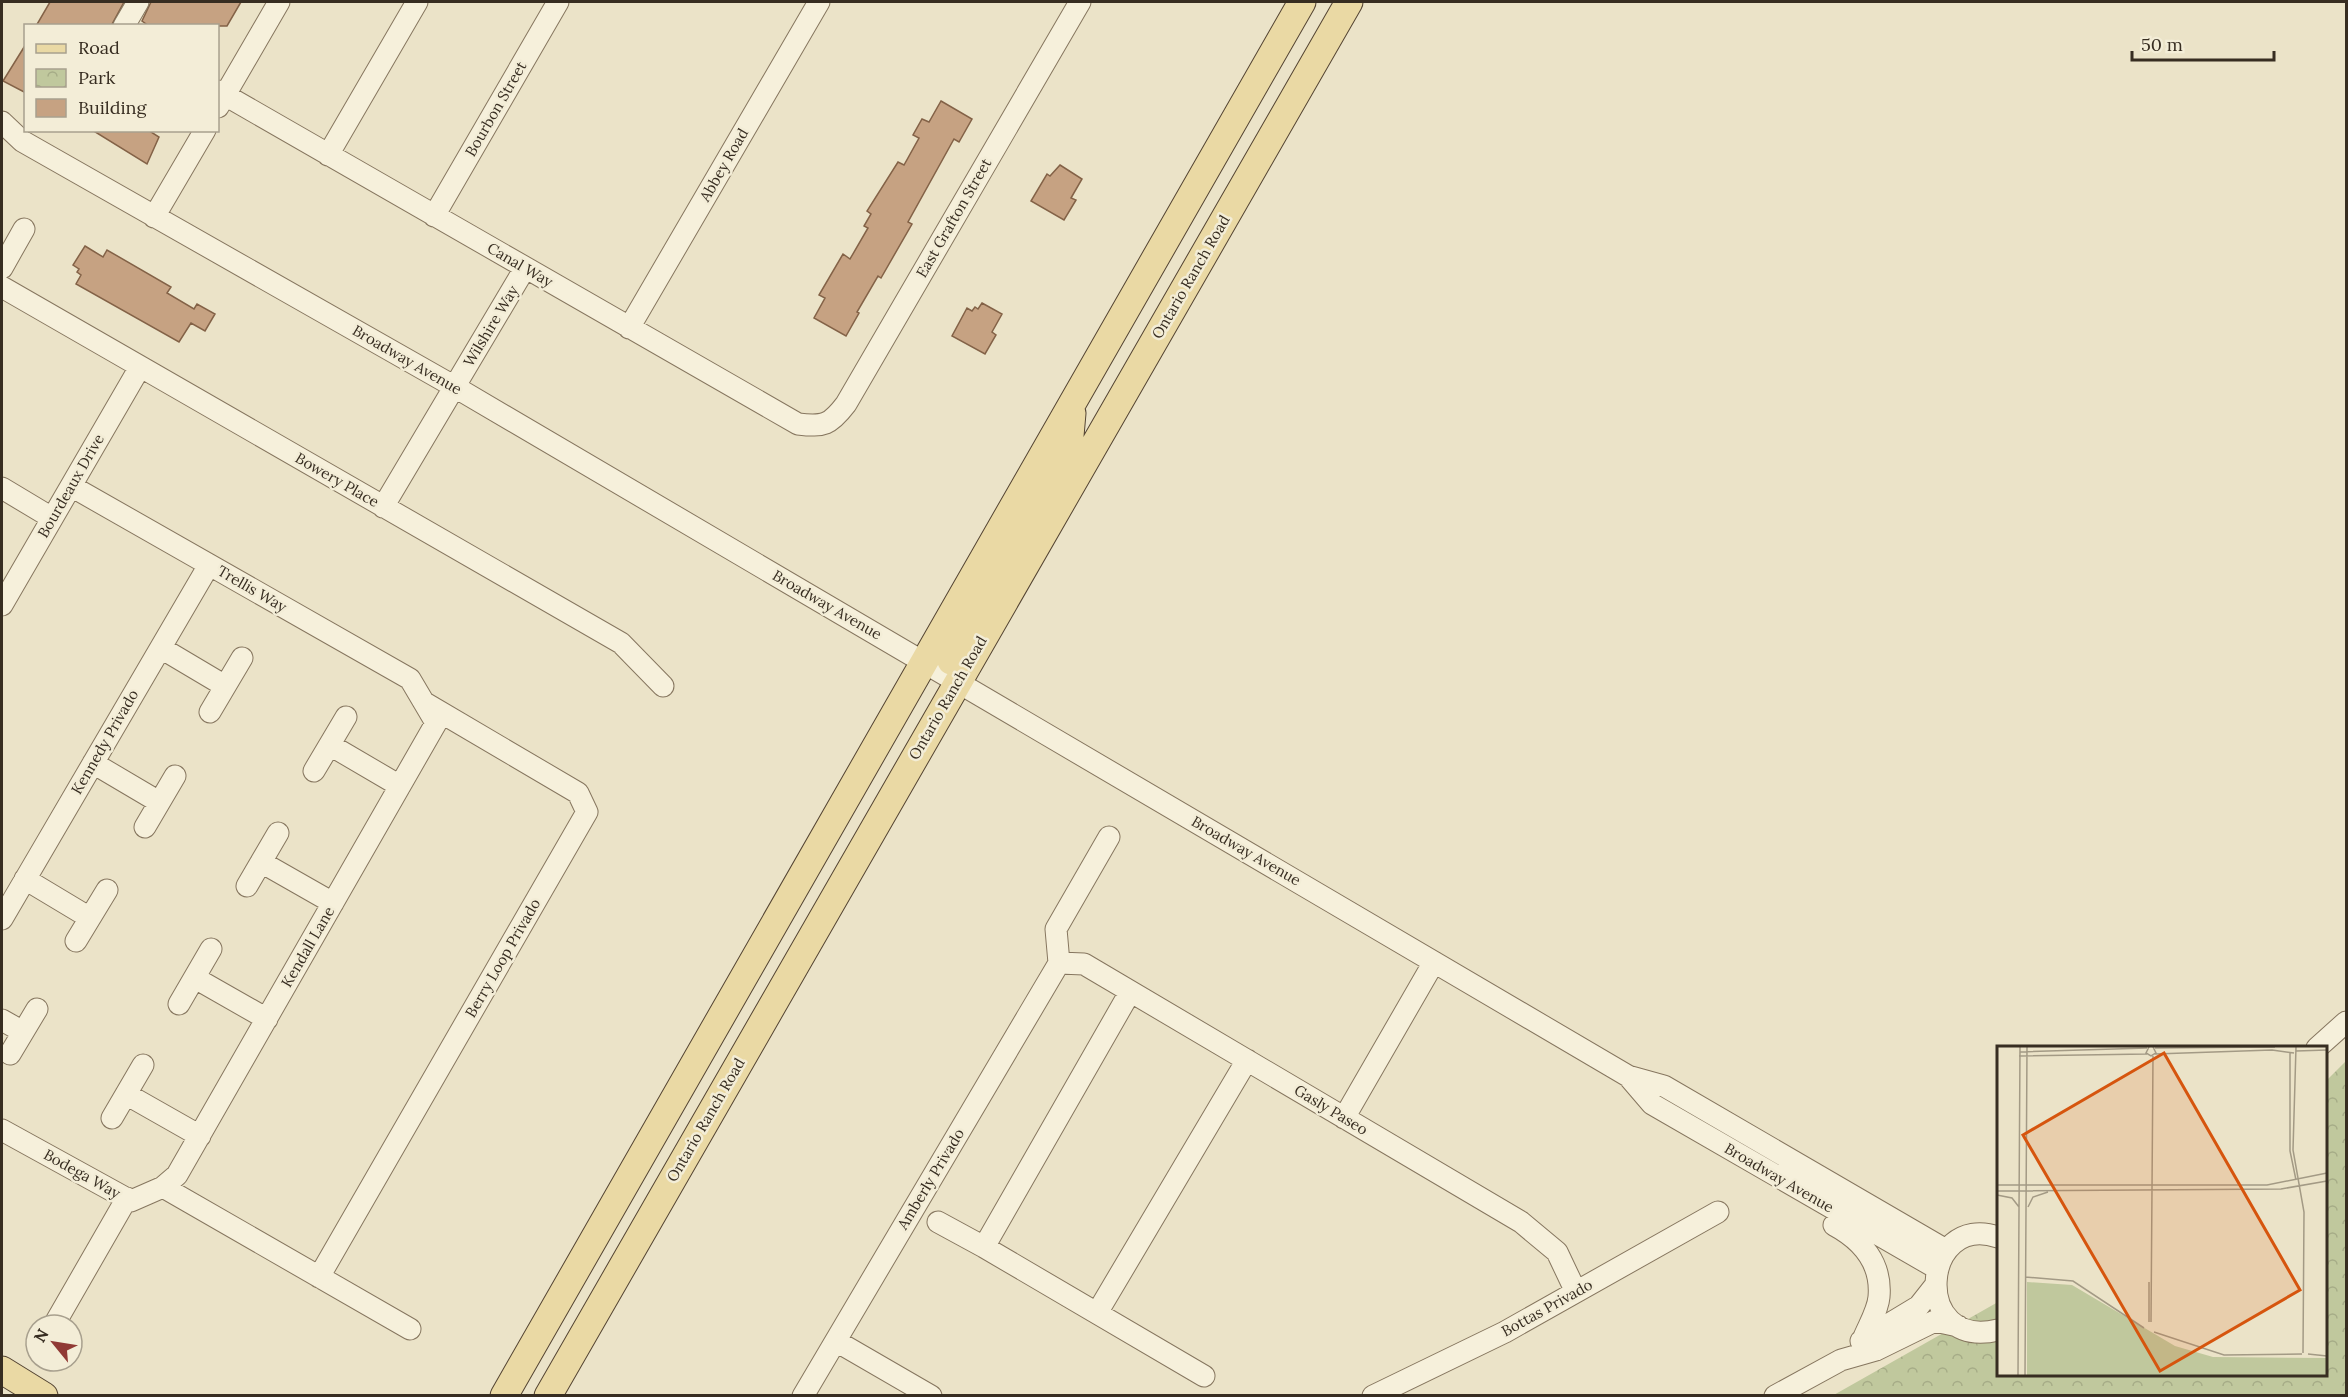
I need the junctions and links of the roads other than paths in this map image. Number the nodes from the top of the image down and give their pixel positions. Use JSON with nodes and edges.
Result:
{"nodes":[{"id":1,"x":138,"y":2,"type":"edge"},
{"id":2,"x":279,"y":2,"type":"edge"},
{"id":3,"x":417,"y":2,"type":"edge"},
{"id":4,"x":558,"y":2,"type":"edge"},
{"id":5,"x":819,"y":2,"type":"edge"},
{"id":6,"x":1080,"y":2,"type":"edge"},
{"id":7,"x":1302,"y":2,"type":"edge"},
{"id":8,"x":1349,"y":2,"type":"edge"},
{"id":9,"x":125,"y":24,"type":"edge"},
{"id":10,"x":220,"y":98,"type":"edge"},
{"id":11,"x":2,"y":122,"type":"edge"},
{"id":12,"x":203,"y":132,"type":"edge"},
{"id":13,"x":12,"y":138,"type":"edge"},
{"id":14,"x":328,"y":155,"type":"junction"},
{"id":15,"x":434,"y":216,"type":"junction"},
{"id":16,"x":154,"y":217,"type":"junction"},
{"id":17,"x":24,"y":229,"type":"dead end"},
{"id":18,"x":2,"y":268,"type":"edge"},
{"id":19,"x":525,"y":268,"type":"junction"},
{"id":20,"x":2,"y":288,"type":"edge"},
{"id":21,"x":629,"y":328,"type":"junction"},
{"id":22,"x":140,"y":367,"type":"junction"},
{"id":23,"x":455,"y":387,"type":"junction"},
{"id":24,"x":1071,"y":405,"type":"junction"},
{"id":25,"x":819,"y":426,"type":"joint"},
{"id":26,"x":71,"y":486,"type":"junction"},
{"id":27,"x":2,"y":488,"type":"edge"},
{"id":28,"x":383,"y":507,"type":"junction"},
{"id":29,"x":52,"y":518,"type":"junction"},
{"id":30,"x":209,"y":565,"type":"junction"},
{"id":31,"x":2,"y":605,"type":"edge"},
{"id":32,"x":161,"y":648,"type":"junction"},
{"id":33,"x":242,"y":658,"type":"dead end"},
{"id":34,"x":924,"y":662,"type":"junction"},
{"id":35,"x":958,"y":682,"type":"junction"},
{"id":36,"x":225,"y":686,"type":"junction"},
{"id":37,"x":663,"y":686,"type":"dead end"},
{"id":38,"x":424,"y":703,"type":"junction"},
{"id":39,"x":210,"y":712,"type":"dead end"},
{"id":40,"x":346,"y":717,"type":"dead end"},
{"id":41,"x":330,"y":745,"type":"junction"},
{"id":42,"x":93,"y":763,"type":"junction"},
{"id":43,"x":314,"y":771,"type":"dead end"},
{"id":44,"x":175,"y":776,"type":"dead end"},
{"id":45,"x":400,"y":786,"type":"junction"},
{"id":46,"x":159,"y":802,"type":"junction"},
{"id":47,"x":144,"y":827,"type":"dead end"},
{"id":48,"x":278,"y":833,"type":"dead end"},
{"id":49,"x":1109,"y":837,"type":"dead end"},
{"id":50,"x":261,"y":862,"type":"junction"},
{"id":51,"x":25,"y":879,"type":"junction"},
{"id":52,"x":247,"y":886,"type":"dead end"},
{"id":53,"x":107,"y":890,"type":"dead end"},
{"id":54,"x":333,"y":903,"type":"junction"},
{"id":55,"x":90,"y":918,"type":"junction"},
{"id":56,"x":2,"y":919,"type":"edge"},
{"id":57,"x":76,"y":941,"type":"dead end"},
{"id":58,"x":211,"y":949,"type":"dead end"},
{"id":59,"x":803,"y":951,"type":"junction"},
{"id":60,"x":1434,"y":962,"type":"junction"},
{"id":61,"x":1059,"y":963,"type":"junction"},
{"id":62,"x":195,"y":978,"type":"junction"},
{"id":63,"x":1130,"y":992,"type":"junction"},
{"id":64,"x":180,"y":1004,"type":"dead end"},
{"id":65,"x":37,"y":1009,"type":"dead end"},
{"id":66,"x":267,"y":1018,"type":"junction"},
{"id":67,"x":2,"y":1020,"type":"edge"},
{"id":68,"x":2346,"y":1022,"type":"edge"},
{"id":69,"x":23,"y":1032,"type":"junction"},
{"id":70,"x":2318,"y":1046,"type":"edge"},
{"id":71,"x":10,"y":1054,"type":"dead end"},
{"id":72,"x":1247,"y":1060,"type":"junction"},
{"id":73,"x":143,"y":1065,"type":"dead end"},
{"id":74,"x":1628,"y":1076,"type":"junction"},
{"id":75,"x":126,"y":1094,"type":"junction"},
{"id":76,"x":1652,"y":1104,"type":"junction"},
{"id":77,"x":112,"y":1118,"type":"dead end"},
{"id":78,"x":1344,"y":1118,"type":"junction"},
{"id":79,"x":2,"y":1130,"type":"edge"},
{"id":80,"x":200,"y":1136,"type":"junction"},
{"id":81,"x":163,"y":1187,"type":"junction"},
{"id":82,"x":127,"y":1198,"type":"junction"},
{"id":83,"x":1718,"y":1212,"type":"dead end"},
{"id":84,"x":938,"y":1222,"type":"dead end"},
{"id":85,"x":1997,"y":1238,"type":"edge"},
{"id":86,"x":984,"y":1247,"type":"junction"},
{"id":87,"x":1946,"y":1250,"type":"junction"},
{"id":88,"x":319,"y":1277,"type":"junction"},
{"id":89,"x":1936,"y":1278,"type":"junction"},
{"id":90,"x":1576,"y":1292,"type":"junction"},
{"id":91,"x":61,"y":1313,"type":"edge"},
{"id":92,"x":1097,"y":1313,"type":"junction"},
{"id":93,"x":1958,"y":1326,"type":"junction"},
{"id":94,"x":410,"y":1329,"type":"dead end"},
{"id":95,"x":1997,"y":1330,"type":"edge"},
{"id":96,"x":1864,"y":1337,"type":"junction"},
{"id":97,"x":836,"y":1341,"type":"junction"},
{"id":98,"x":1841,"y":1360,"type":"junction"},
{"id":99,"x":2,"y":1370,"type":"edge"},
{"id":100,"x":1204,"y":1376,"type":"dead end"},
{"id":101,"x":548,"y":1394,"type":"edge"},
{"id":102,"x":44,"y":1395,"type":"edge"},
{"id":103,"x":504,"y":1395,"type":"edge"},
{"id":104,"x":803,"y":1395,"type":"edge"},
{"id":105,"x":931,"y":1395,"type":"edge"},
{"id":106,"x":1373,"y":1395,"type":"edge"},
{"id":107,"x":1775,"y":1395,"type":"edge"}],
"edges":[{"from":1,"to":9,"type":"street"},
{"from":2,"to":10,"type":"street"},
{"from":3,"to":14,"type":"street"},
{"from":4,"to":15,"type":"street","name":"Bourbon Street"},
{"from":5,"to":21,"type":"street","name":"Abbey Road"},
{"from":6,"to":25,"type":"street","name":"East Grafton Street"},
{"from":7,"to":24,"type":"main road"},
{"from":8,"to":35,"type":"main road","name":"Ontario Ranch Road"},
{"from":10,"to":14,"type":"street","name":"Canal Way"},
{"from":11,"to":13,"type":"street","name":"Broadway Avenue"},
{"from":12,"to":16,"type":"street"},
{"from":13,"to":16,"type":"street","name":"Broadway Avenue"},
{"from":14,"to":15,"type":"street","name":"Canal Way"},
{"from":15,"to":19,"type":"street","name":"Canal Way"},
{"from":16,"to":23,"type":"street","name":"Broadway Avenue"},
{"from":17,"to":18,"type":"street"},
{"from":19,"to":21,"type":"street","name":"Canal Way"},
{"from":19,"to":23,"type":"street","name":"Wilshire Way"},
{"from":20,"to":22,"type":"street","name":"Bowery Place"},
{"from":21,"to":25,"type":"street","name":"Canal Way"},
{"from":22,"to":26,"type":"street","name":"Bourdeaux Drive"},
{"from":22,"to":28,"type":"street","name":"Bowery Place"},
{"from":23,"to":28,"type":"street","name":"Wilshire Way"},
{"from":23,"to":34,"type":"street","name":"Broadway Avenue"},
{"from":24,"to":34,"type":"main road"},
{"from":24,"to":35,"type":"main road"},
{"from":26,"to":29,"type":"street","name":"Bourdeaux Drive"},
{"from":26,"to":30,"type":"street","name":"Trellis Way"},
{"from":27,"to":29,"type":"street"},
{"from":28,"to":37,"type":"street","name":"Bowery Place"},
{"from":29,"to":31,"type":"street","name":"Bourdeaux Drive"},
{"from":30,"to":32,"type":"street","name":"Kennedy Privado"},
{"from":30,"to":38,"type":"street","name":"Trellis Way"},
{"from":32,"to":36,"type":"street"},
{"from":32,"to":42,"type":"street","name":"Kennedy Privado"},
{"from":33,"to":36,"type":"street"},
{"from":34,"to":35,"type":"street","name":"Broadway Avenue"},
{"from":34,"to":59,"type":"main road"},
{"from":34,"to":103,"type":"main road"},
{"from":35,"to":59,"type":"main road","name":"Ontario Ranch Road"},
{"from":35,"to":60,"type":"street","name":"Broadway Avenue"},
{"from":36,"to":39,"type":"street"},
{"from":38,"to":45,"type":"street","name":"Kendall Lane"},
{"from":38,"to":88,"type":"street","name":"Berry Loop Privado"},
{"from":40,"to":41,"type":"street"},
{"from":41,"to":43,"type":"street"},
{"from":41,"to":45,"type":"street"},
{"from":42,"to":46,"type":"street"},
{"from":42,"to":51,"type":"street","name":"Kennedy Privado"},
{"from":44,"to":46,"type":"street"},
{"from":45,"to":54,"type":"street","name":"Kendall Lane"},
{"from":46,"to":47,"type":"street"},
{"from":48,"to":50,"type":"street"},
{"from":49,"to":61,"type":"street"},
{"from":50,"to":52,"type":"street"},
{"from":50,"to":54,"type":"street"},
{"from":51,"to":55,"type":"street"},
{"from":51,"to":56,"type":"street","name":"Kennedy Privado"},
{"from":53,"to":55,"type":"street"},
{"from":54,"to":66,"type":"street","name":"Kendall Lane"},
{"from":55,"to":57,"type":"street"},
{"from":58,"to":62,"type":"street"},
{"from":59,"to":101,"type":"main road","name":"Ontario Ranch Road"},
{"from":60,"to":74,"type":"street","name":"Broadway Avenue"},
{"from":60,"to":78,"type":"street"},
{"from":61,"to":63,"type":"street","name":"Gasly Paseo"},
{"from":61,"to":97,"type":"street","name":"Amberly Privado"},
{"from":62,"to":64,"type":"street"},
{"from":62,"to":66,"type":"street"},
{"from":63,"to":72,"type":"street","name":"Gasly Paseo"},
{"from":63,"to":86,"type":"street"},
{"from":65,"to":69,"type":"street"},
{"from":66,"to":80,"type":"street","name":"Kendall Lane"},
{"from":67,"to":69,"type":"street"},
{"from":68,"to":70,"type":"street"},
{"from":69,"to":71,"type":"street"},
{"from":72,"to":78,"type":"street","name":"Gasly Paseo"},
{"from":72,"to":92,"type":"street"},
{"from":73,"to":75,"type":"street"},
{"from":74,"to":76,"type":"street","name":"Broadway Avenue"},
{"from":74,"to":87,"type":"street","name":"Broadway Avenue"},
{"from":75,"to":77,"type":"street"},
{"from":75,"to":80,"type":"street"},
{"from":76,"to":89,"type":"street","name":"Broadway Avenue"},
{"from":76,"to":96,"type":"street"},
{"from":78,"to":90,"type":"street","name":"Gasly Paseo"},
{"from":79,"to":82,"type":"street","name":"Bodega Way"},
{"from":80,"to":81,"type":"street","name":"Kendall Lane"},
{"from":81,"to":82,"type":"street","name":"Bodega Way"},
{"from":81,"to":88,"type":"street"},
{"from":82,"to":91,"type":"street"},
{"from":83,"to":90,"type":"street","name":"Bottas Privado"},
{"from":84,"to":86,"type":"street"},
{"from":85,"to":87,"type":"street"},
{"from":86,"to":92,"type":"street"},
{"from":87,"to":89,"type":"street"},
{"from":88,"to":94,"type":"street"},
{"from":89,"to":93,"type":"street"},
{"from":89,"to":96,"type":"street"},
{"from":90,"to":106,"type":"street","name":"Bottas Privado"},
{"from":92,"to":100,"type":"street"},
{"from":93,"to":95,"type":"street"},
{"from":93,"to":98,"type":"street"},
{"from":96,"to":98,"type":"street"},
{"from":97,"to":104,"type":"street","name":"Amberly Privado"},
{"from":97,"to":105,"type":"street"},
{"from":98,"to":107,"type":"street"},
{"from":99,"to":102,"type":"main road"}]}
